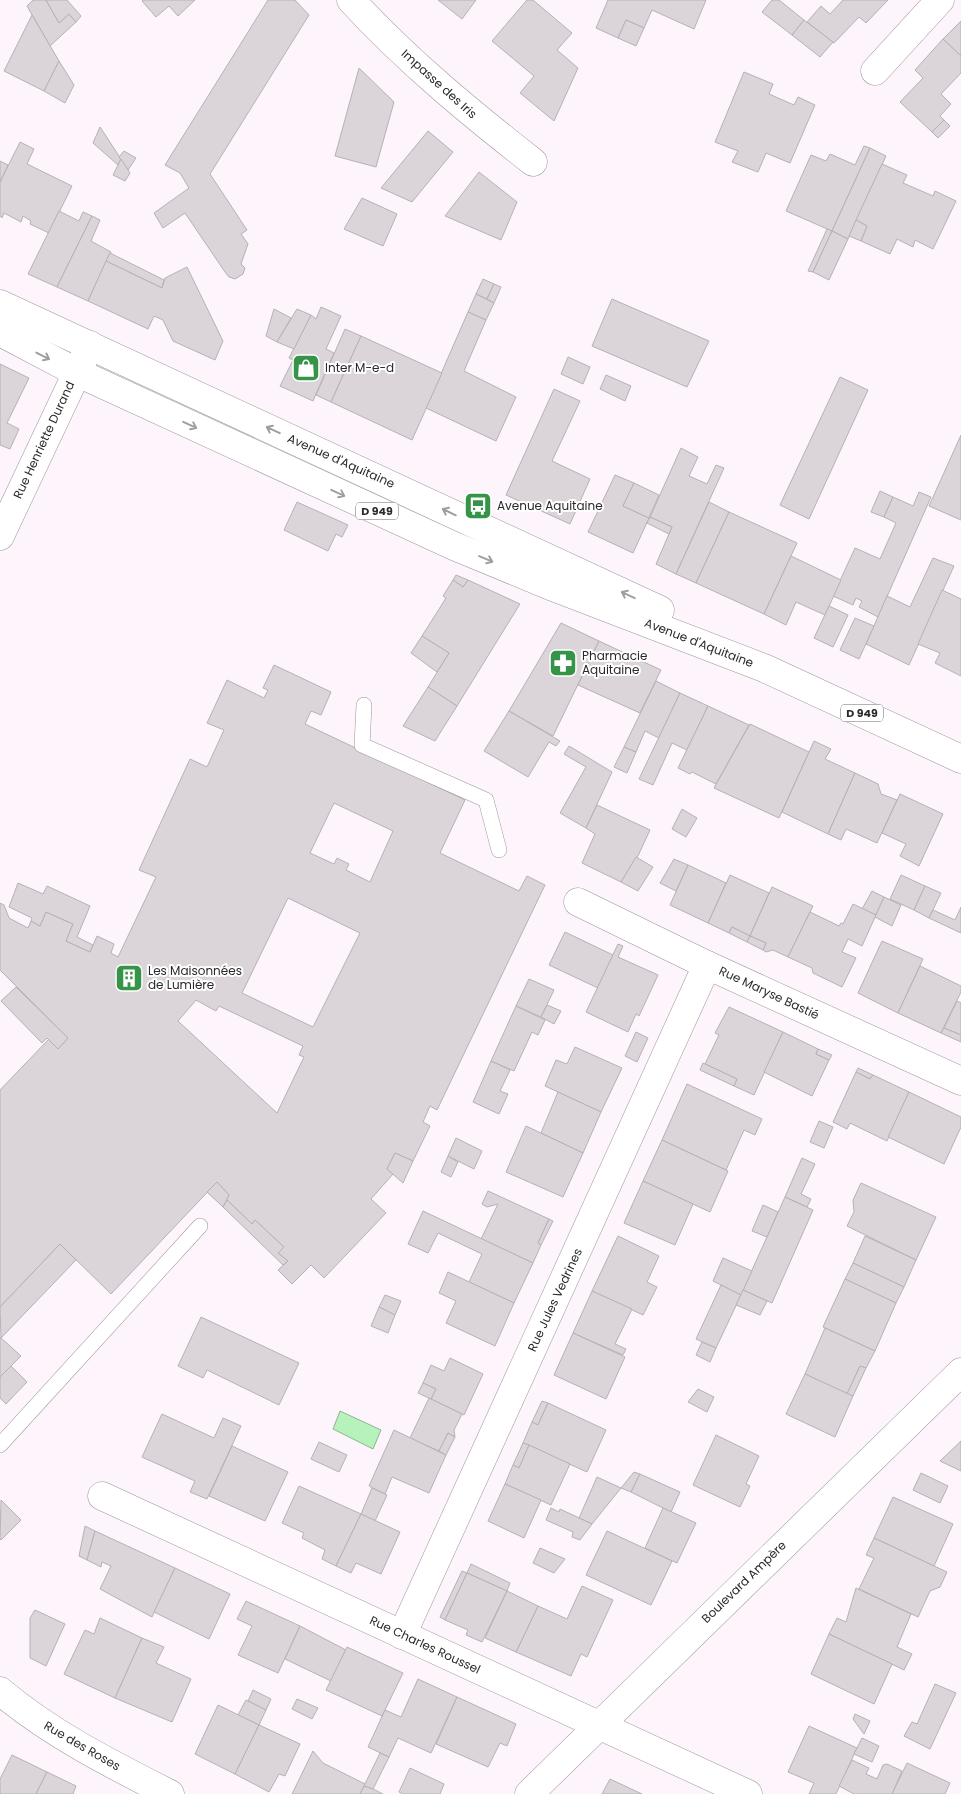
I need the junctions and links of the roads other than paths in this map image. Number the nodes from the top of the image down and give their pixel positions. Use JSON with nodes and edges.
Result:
{"nodes":[{"id":1,"x":351,"y":0,"type":"edge"},
{"id":2,"x":940,"y":0,"type":"edge"},
{"id":3,"x":875,"y":71,"type":"dead end"},
{"id":4,"x":533,"y":162,"type":"dead end"},
{"id":5,"x":0,"y":304,"type":"edge"},
{"id":6,"x":0,"y":332,"type":"edge"},
{"id":7,"x":90,"y":345,"type":"junction"},
{"id":8,"x":76,"y":372,"type":"junction"},
{"id":9,"x":0,"y":536,"type":"edge"},
{"id":10,"x":764,"y":668,"type":"junction"},
{"id":11,"x":364,"y":704,"type":"dead end"},
{"id":12,"x":961,"y":759,"type":"edge"},
{"id":13,"x":499,"y":850,"type":"dead end"},
{"id":14,"x":578,"y":902,"type":"dead end"},
{"id":15,"x":707,"y":964,"type":"junction"},
{"id":16,"x":961,"y":1081,"type":"edge"},
{"id":17,"x":200,"y":1226,"type":"dead end"},
{"id":18,"x":961,"y":1372,"type":"edge"},
{"id":19,"x":0,"y":1445,"type":"edge"},
{"id":20,"x":102,"y":1496,"type":"dead end"},
{"id":21,"x":402,"y":1635,"type":"junction"},
{"id":22,"x":0,"y":1691,"type":"edge"},
{"id":23,"x":598,"y":1724,"type":"junction"},
{"id":24,"x":170,"y":1794,"type":"edge"},
{"id":25,"x":529,"y":1794,"type":"edge"},
{"id":26,"x":748,"y":1794,"type":"edge"}],
"edges":[{"from":1,"to":4,"type":"street","name":"Impasse des Iris"},
{"from":2,"to":3,"type":"street"},
{"from":5,"to":7,"type":"street","name":"Avenue d'Aquitaine","number":"D 949"},
{"from":6,"to":8,"type":"street","name":"Avenue d'Aquitaine","number":"D 949","one_way":true},
{"from":7,"to":8,"type":"street","name":"Rue Henriette Durand"},
{"from":10,"to":7,"type":"street","name":"Avenue d'Aquitaine","number":"D 949","one_way":true},
{"from":8,"to":9,"type":"street","name":"Rue Henriette Durand"},
{"from":8,"to":10,"type":"street","name":"Avenue d'Aquitaine","number":"D 949","one_way":true},
{"from":10,"to":12,"type":"street","number":"D 949"},
{"from":11,"to":13,"type":"lane"},
{"from":14,"to":15,"type":"street","name":"Rue Maryse Bastié"},
{"from":15,"to":16,"type":"street","name":"Rue Maryse Bastié"},
{"from":15,"to":21,"type":"street","name":"Rue Jules Vedrines"},
{"from":17,"to":19,"type":"lane"},
{"from":18,"to":23,"type":"street","name":"Boulevard Ampère"},
{"from":20,"to":21,"type":"street","name":"Rue Charles Roussel"},
{"from":21,"to":23,"type":"street","name":"Rue Charles Roussel"},
{"from":22,"to":24,"type":"street","name":"Rue des Roses"},
{"from":23,"to":25,"type":"street","name":"Boulevard Ampère"},
{"from":23,"to":26,"type":"street","name":"Rue Charles Roussel"}]}
